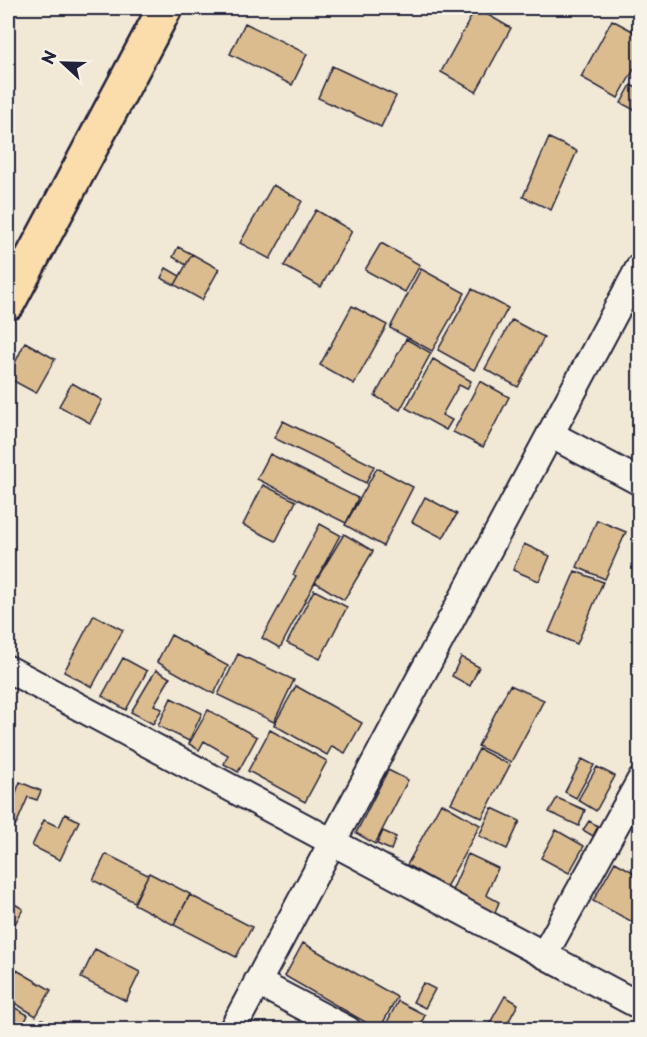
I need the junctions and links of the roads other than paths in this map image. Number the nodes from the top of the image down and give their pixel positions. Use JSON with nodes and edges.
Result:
{"nodes":[{"id":1,"x":165,"y":8,"type":"edge"},
{"id":2,"x":639,"y":266,"type":"edge"},
{"id":3,"x":8,"y":303,"type":"edge"},
{"id":4,"x":550,"y":434,"type":"junction"},
{"id":5,"x":639,"y":483,"type":"edge"},
{"id":6,"x":8,"y":669,"type":"edge"},
{"id":7,"x":639,"y":781,"type":"edge"},
{"id":8,"x":332,"y":842,"type":"junction"},
{"id":9,"x":544,"y":955,"type":"junction"},
{"id":10,"x":257,"y":982,"type":"junction"},
{"id":11,"x":639,"y":1006,"type":"edge"},
{"id":12,"x":232,"y":1029,"type":"edge"},
{"id":13,"x":348,"y":1029,"type":"edge"}],
"edges":[{"from":1,"to":3,"type":"main road"},
{"from":2,"to":4,"type":"street"},
{"from":4,"to":5,"type":"street"},
{"from":4,"to":8,"type":"street"},
{"from":6,"to":8,"type":"street"},
{"from":7,"to":9,"type":"street"},
{"from":8,"to":9,"type":"street"},
{"from":8,"to":10,"type":"street"},
{"from":9,"to":11,"type":"street"},
{"from":10,"to":12,"type":"street"},
{"from":10,"to":13,"type":"street"}]}
